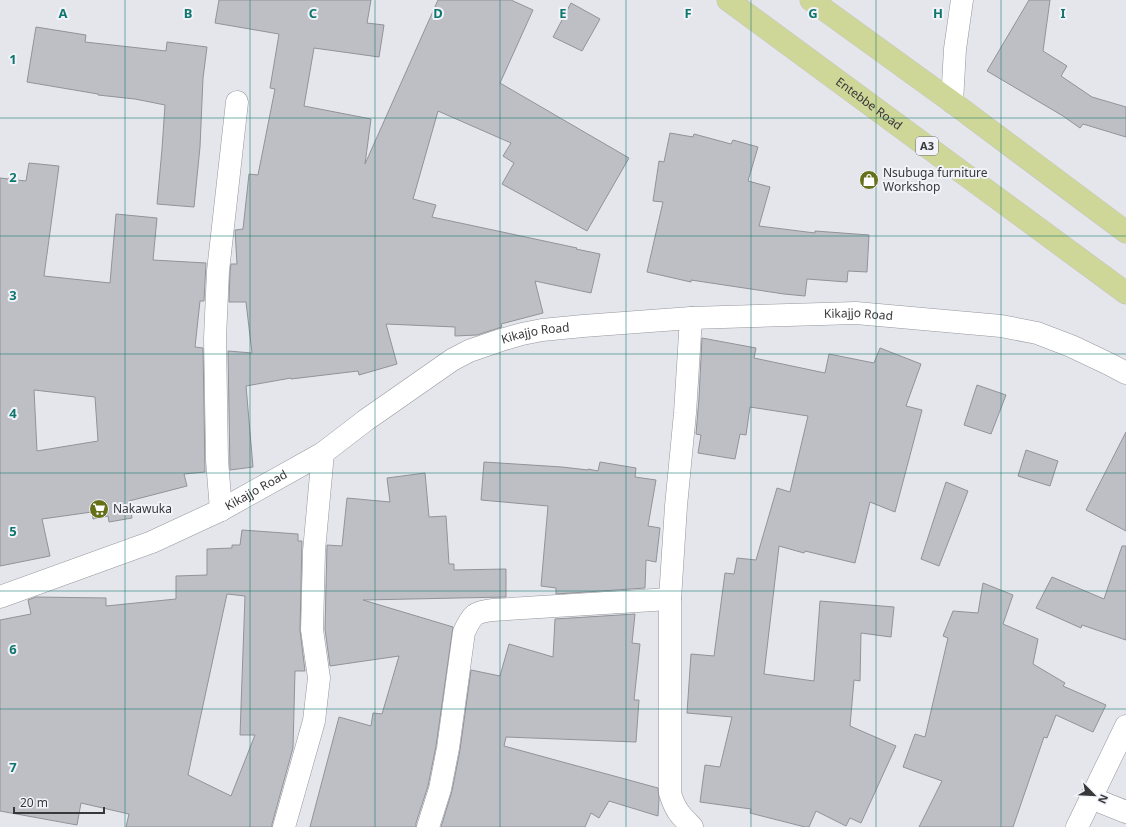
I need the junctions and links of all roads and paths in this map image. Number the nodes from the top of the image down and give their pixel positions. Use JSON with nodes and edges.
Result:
{"nodes":[{"id":1,"x":728,"y":0,"type":"edge"},
{"id":2,"x":812,"y":0,"type":"edge"},
{"id":3,"x":962,"y":0,"type":"edge"},
{"id":4,"x":237,"y":102,"type":"dead end"},
{"id":5,"x":952,"y":102,"type":"junction"},
{"id":6,"x":1126,"y":232,"type":"edge"},
{"id":7,"x":1126,"y":293,"type":"edge"},
{"id":8,"x":692,"y":318,"type":"junction"},
{"id":9,"x":1126,"y":373,"type":"edge"},
{"id":10,"x":322,"y":453,"type":"junction"},
{"id":11,"x":221,"y":510,"type":"junction"},
{"id":12,"x":0,"y":598,"type":"edge"},
{"id":13,"x":670,"y":599,"type":"junction"},
{"id":14,"x":1126,"y":726,"type":"edge"},
{"id":15,"x":1091,"y":798,"type":"junction"},
{"id":16,"x":1126,"y":812,"type":"edge"},
{"id":17,"x":284,"y":827,"type":"edge"},
{"id":18,"x":428,"y":827,"type":"edge"},
{"id":19,"x":692,"y":827,"type":"edge"},
{"id":20,"x":1077,"y":827,"type":"edge"}],
"edges":[{"from":1,"to":7,"type":"main road","name":"Entebbe Road","number":"A3"},
{"from":2,"to":5,"type":"main road"},
{"from":3,"to":5,"type":"street"},
{"from":4,"to":11,"type":"street"},
{"from":5,"to":6,"type":"main road"},
{"from":8,"to":9,"type":"street","name":"Kikajjo Road"},
{"from":8,"to":10,"type":"street","name":"Kikajjo Road"},
{"from":8,"to":13,"type":"street"},
{"from":10,"to":11,"type":"street","name":"Kikajjo Road"},
{"from":10,"to":17,"type":"street"},
{"from":11,"to":12,"type":"street","name":"Kikajjo Road"},
{"from":13,"to":18,"type":"street"},
{"from":13,"to":19,"type":"street"},
{"from":14,"to":15,"type":"street"},
{"from":15,"to":16,"type":"street"},
{"from":15,"to":20,"type":"street"}]}
